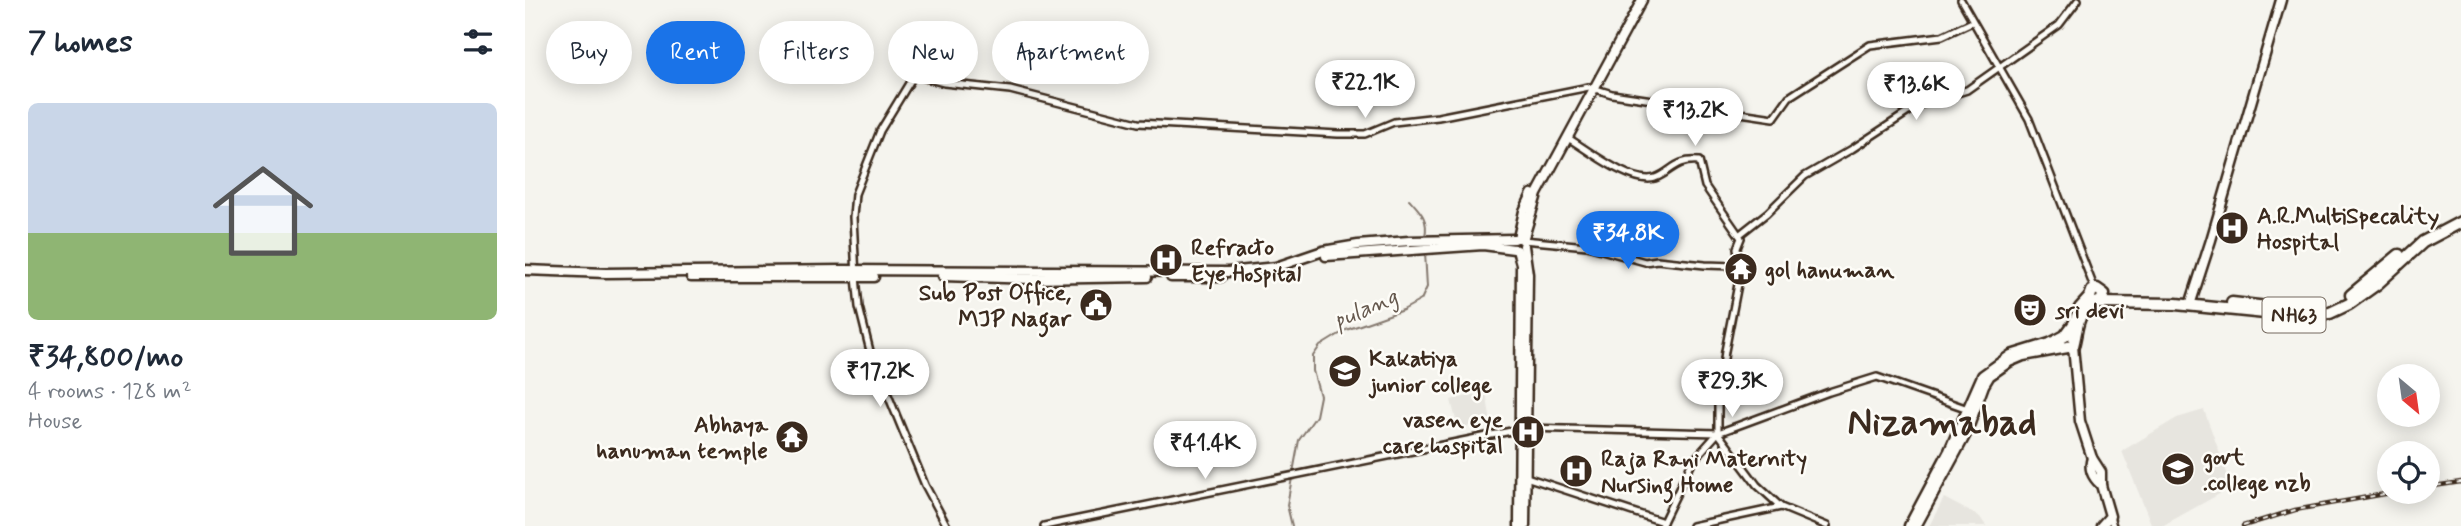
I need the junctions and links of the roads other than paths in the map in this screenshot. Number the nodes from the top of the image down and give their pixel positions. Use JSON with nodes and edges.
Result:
{"nodes":[{"id":1,"x":1636,"y":0,"type":"edge"},
{"id":2,"x":1641,"y":0,"type":"edge"},
{"id":3,"x":1961,"y":0,"type":"edge"},
{"id":4,"x":2078,"y":0,"type":"edge"},
{"id":5,"x":2281,"y":0,"type":"edge"},
{"id":6,"x":1972,"y":22,"type":"junction"},
{"id":7,"x":2000,"y":68,"type":"junction"},
{"id":8,"x":1591,"y":87,"type":"junction"},
{"id":9,"x":1568,"y":138,"type":"junction"},
{"id":10,"x":2461,"y":216,"type":"edge"},
{"id":11,"x":2461,"y":222,"type":"edge"},
{"id":12,"x":1739,"y":235,"type":"junction"},
{"id":13,"x":1518,"y":243,"type":"junction"},
{"id":14,"x":1410,"y":245,"type":"junction"},
{"id":15,"x":1737,"y":264,"type":"junction"},
{"id":16,"x":525,"y":273,"type":"edge"},
{"id":17,"x":856,"y":274,"type":"junction"},
{"id":18,"x":1740,"y":274,"type":"junction"},
{"id":19,"x":2097,"y":297,"type":"junction"},
{"id":20,"x":2191,"y":302,"type":"junction"},
{"id":21,"x":2069,"y":343,"type":"junction"},
{"id":22,"x":1972,"y":410,"type":"junction"},
{"id":23,"x":1523,"y":429,"type":"junction"},
{"id":24,"x":1718,"y":433,"type":"junction"},
{"id":25,"x":1526,"y":477,"type":"junction"},
{"id":26,"x":1781,"y":507,"type":"junction"},
{"id":27,"x":2110,"y":516,"type":"junction"},
{"id":28,"x":1662,"y":524,"type":"edge"},
{"id":29,"x":947,"y":526,"type":"edge"},
{"id":30,"x":1044,"y":526,"type":"edge"},
{"id":31,"x":1519,"y":526,"type":"edge"},
{"id":32,"x":1525,"y":526,"type":"edge"},
{"id":33,"x":1692,"y":526,"type":"edge"},
{"id":34,"x":1827,"y":526,"type":"edge"},
{"id":35,"x":1910,"y":526,"type":"edge"},
{"id":36,"x":1915,"y":526,"type":"edge"},
{"id":37,"x":2101,"y":526,"type":"edge"},
{"id":38,"x":2113,"y":526,"type":"edge"}],
"edges":[{"from":1,"to":8,"type":"main road"},
{"from":2,"to":8,"type":"main road"},
{"from":3,"to":6,"type":"street"},
{"from":4,"to":7,"type":"street"},
{"from":5,"to":20,"type":"main road"},
{"from":6,"to":7,"type":"street"},
{"from":6,"to":8,"type":"street"},
{"from":7,"to":12,"type":"street"},
{"from":7,"to":19,"type":"street"},
{"from":8,"to":9,"type":"main road"},
{"from":8,"to":13,"type":"main road"},
{"from":8,"to":17,"type":"street"},
{"from":9,"to":12,"type":"street"},
{"from":9,"to":13,"type":"main road"},
{"from":10,"to":20,"type":"highway","number":"NH63"},
{"from":11,"to":20,"type":"highway","number":"NH63"},
{"from":12,"to":15,"type":"street"},
{"from":13,"to":14,"type":"main road"},
{"from":13,"to":15,"type":"street"},
{"from":13,"to":23,"type":"main road"},
{"from":14,"to":17,"type":"main road"},
{"from":14,"to":17,"type":"main road"},
{"from":15,"to":18,"type":"street"},
{"from":15,"to":18,"type":"street"},
{"from":16,"to":17,"type":"main road"},
{"from":17,"to":29,"type":"street"},
{"from":18,"to":24,"type":"street"},
{"from":19,"to":20,"type":"highway","number":"NH63"},
{"from":19,"to":21,"type":"highway"},
{"from":21,"to":22,"type":"highway"},
{"from":21,"to":27,"type":"main road"},
{"from":22,"to":24,"type":"street"},
{"from":22,"to":35,"type":"highway"},
{"from":22,"to":36,"type":"highway"},
{"from":23,"to":24,"type":"street"},
{"from":23,"to":25,"type":"main road"},
{"from":23,"to":30,"type":"street"},
{"from":23,"to":31,"type":"main road"},
{"from":24,"to":26,"type":"street"},
{"from":24,"to":28,"type":"street"},
{"from":25,"to":28,"type":"street"},
{"from":25,"to":32,"type":"main road"},
{"from":26,"to":33,"type":"street"},
{"from":26,"to":34,"type":"street"},
{"from":27,"to":37,"type":"main road"},
{"from":27,"to":38,"type":"street"}]}
